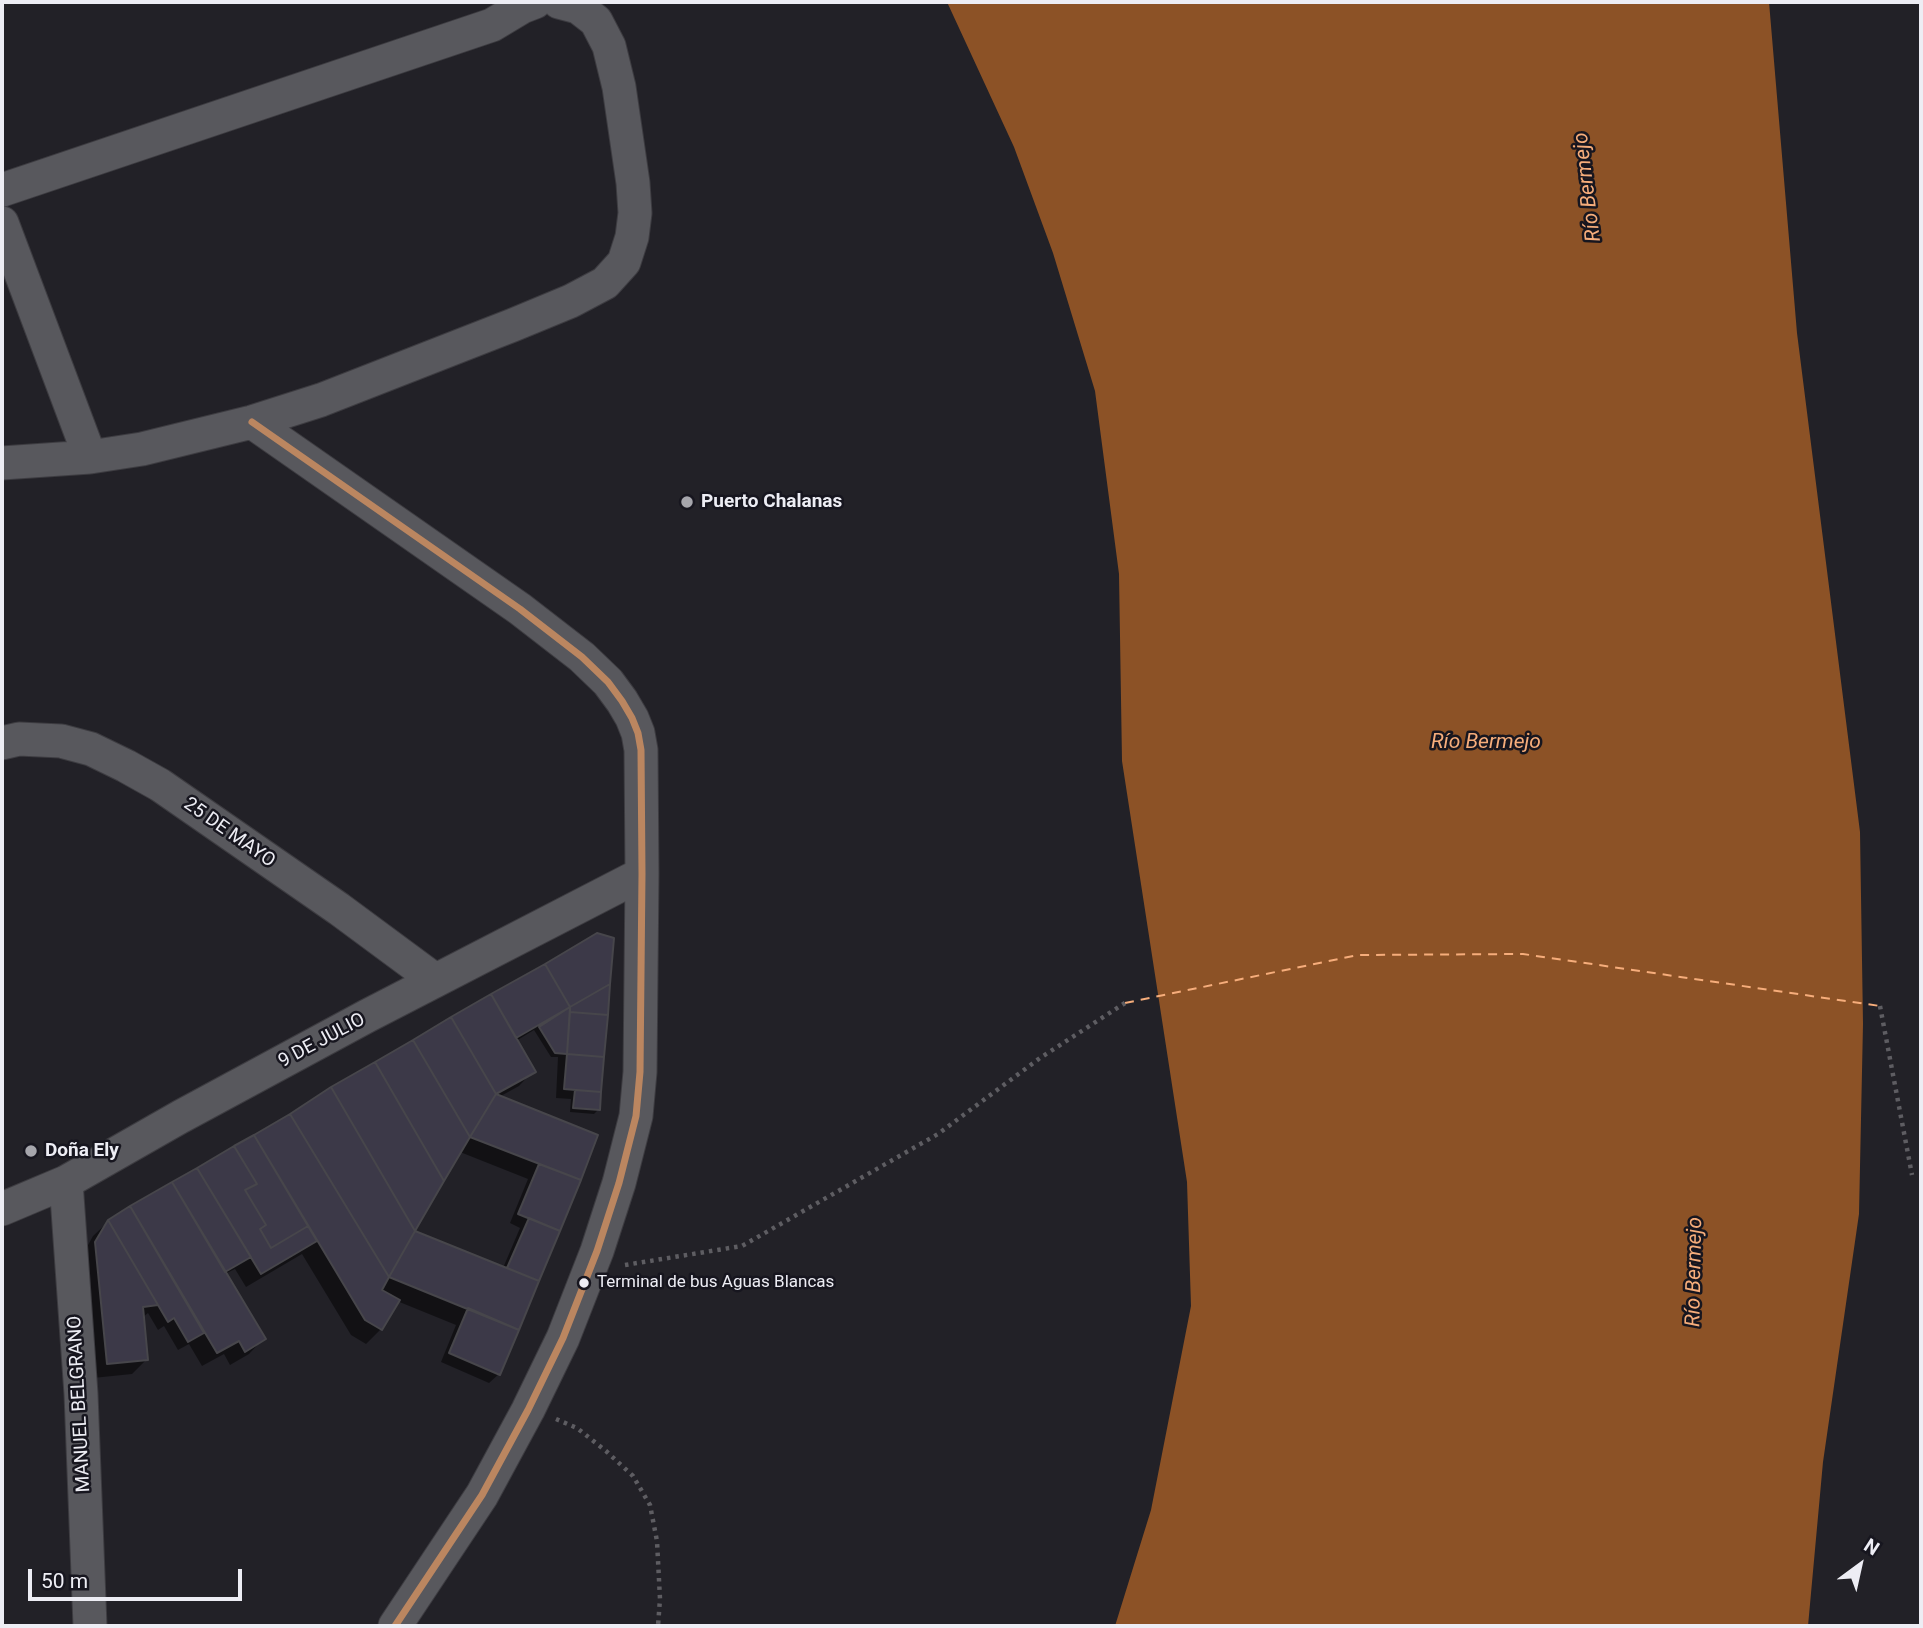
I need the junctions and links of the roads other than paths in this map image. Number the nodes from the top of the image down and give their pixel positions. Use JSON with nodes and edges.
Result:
{"nodes":[{"id":1,"x":535,"y":2,"type":"edge"},
{"id":2,"x":559,"y":2,"type":"edge"},
{"id":3,"x":2,"y":190,"type":"edge"},
{"id":4,"x":2,"y":223,"type":"edge"},
{"id":5,"x":252,"y":422,"type":"junction"},
{"id":6,"x":90,"y":457,"type":"junction"},
{"id":7,"x":2,"y":463,"type":"edge"},
{"id":8,"x":2,"y":743,"type":"edge"},
{"id":9,"x":642,"y":874,"type":"junction"},
{"id":10,"x":435,"y":980,"type":"junction"},
{"id":11,"x":66,"y":1182,"type":"junction"},
{"id":12,"x":2,"y":1209,"type":"edge"},
{"id":13,"x":90,"y":1626,"type":"edge"},
{"id":14,"x":395,"y":1626,"type":"edge"}],
"edges":[{"from":1,"to":3,"type":"street"},
{"from":2,"to":5,"type":"street"},
{"from":4,"to":6,"type":"street"},
{"from":5,"to":6,"type":"street"},
{"from":5,"to":9,"type":"street"},
{"from":6,"to":7,"type":"street"},
{"from":8,"to":10,"type":"street","name":"25 DE MAYO"},
{"from":9,"to":10,"type":"street","name":"9 DE JULIO"},
{"from":9,"to":14,"type":"street"},
{"from":10,"to":11,"type":"street","name":"9 DE JULIO"},
{"from":11,"to":12,"type":"street","name":"9 DE JULIO"},
{"from":11,"to":13,"type":"street","name":"MANUEL BELGRANO"}]}
